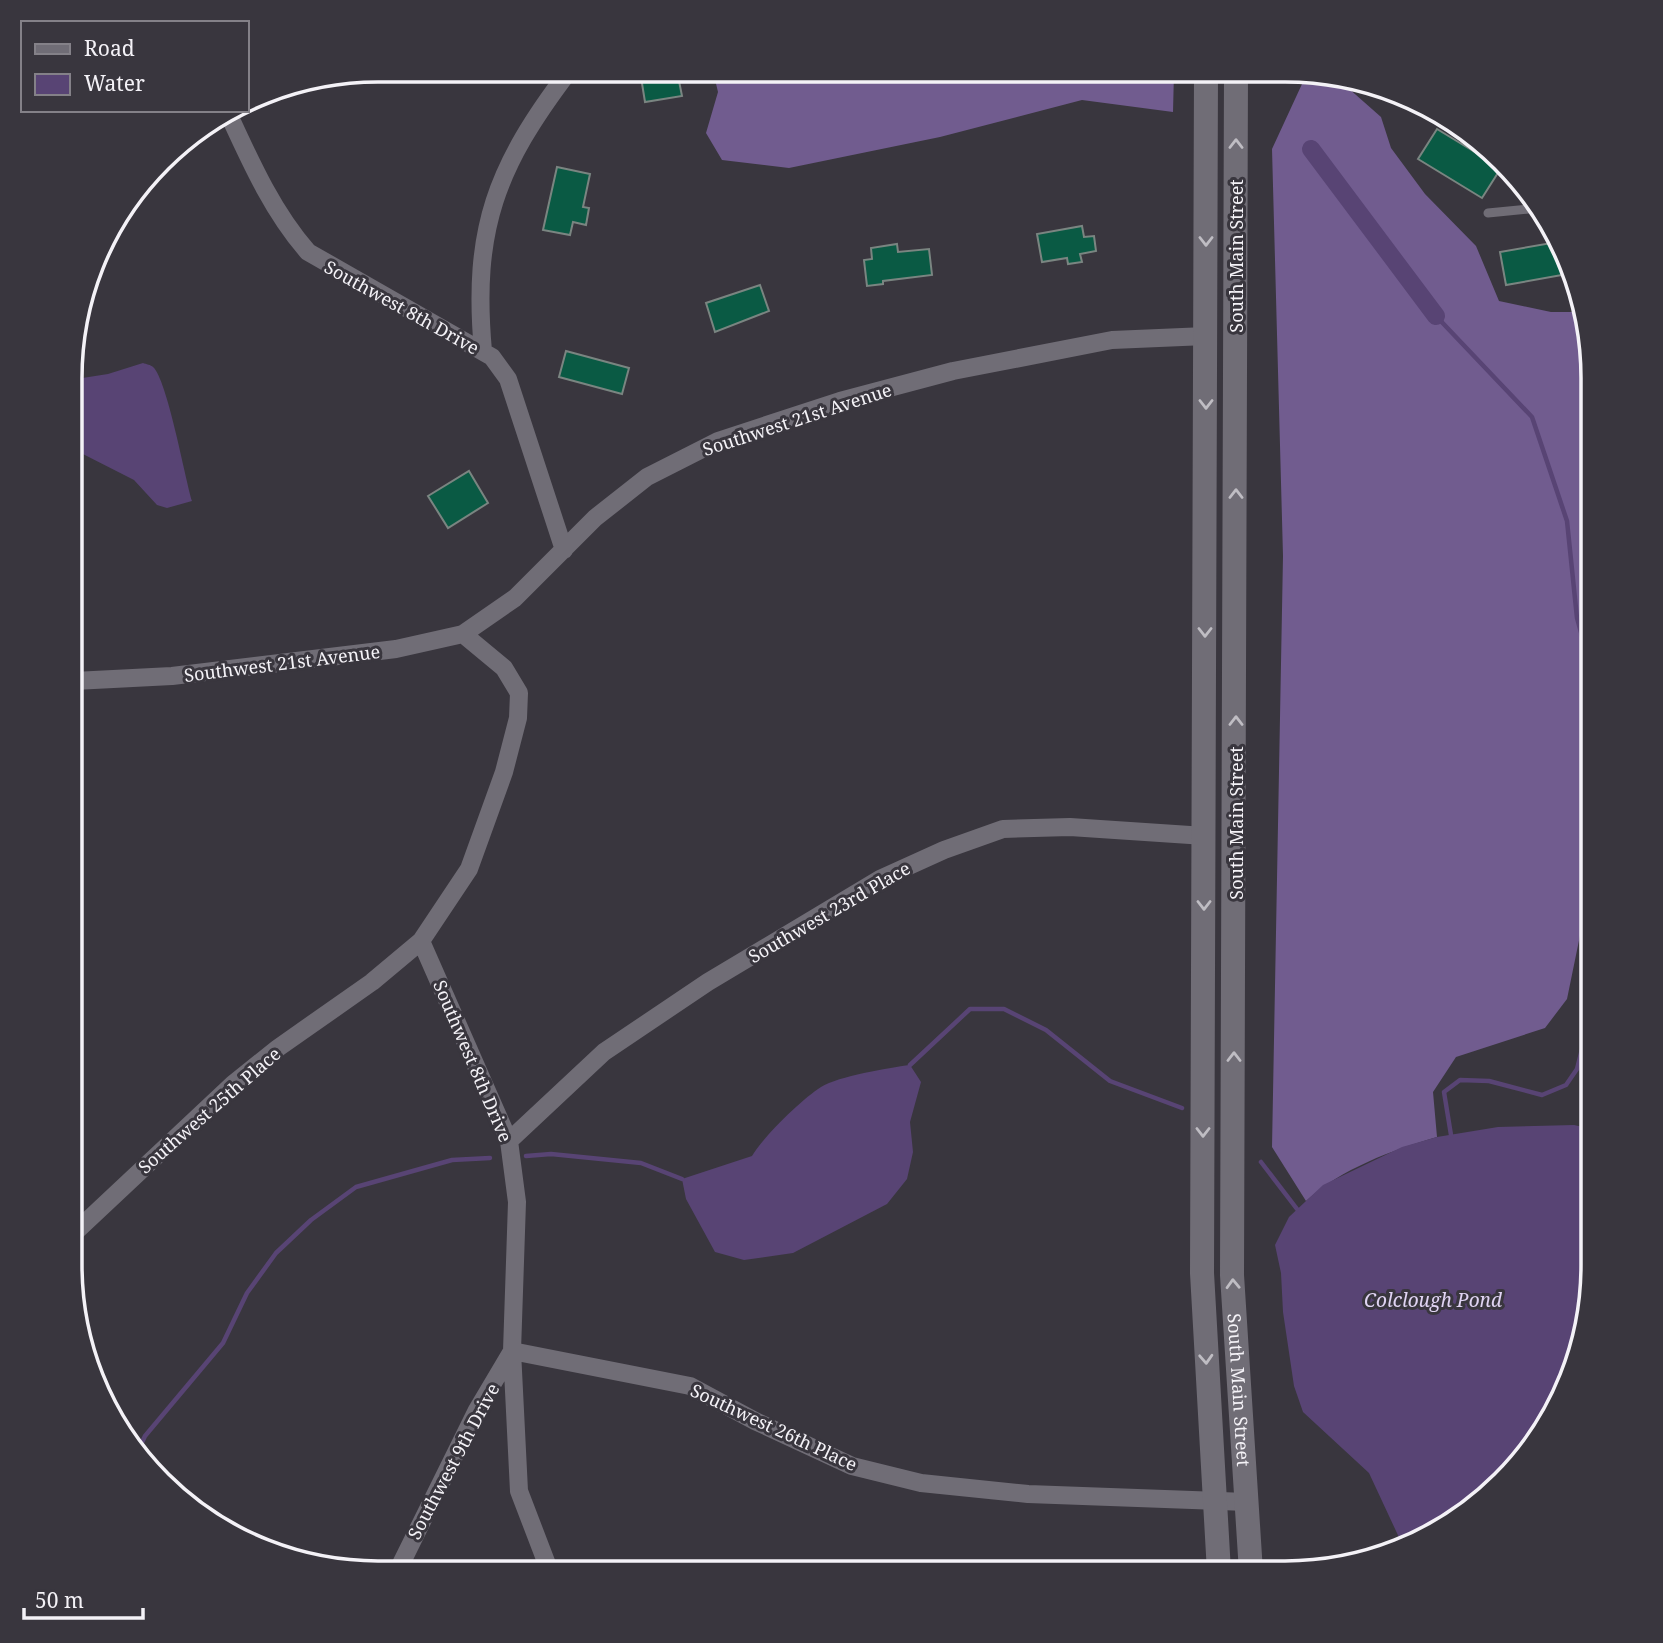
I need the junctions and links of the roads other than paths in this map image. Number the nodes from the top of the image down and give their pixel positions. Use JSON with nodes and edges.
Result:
{"nodes":[{"id":1,"x":560,"y":82,"type":"edge"},
{"id":2,"x":1206,"y":82,"type":"edge"},
{"id":3,"x":1236,"y":82,"type":"edge"},
{"id":4,"x":232,"y":121,"type":"edge"},
{"id":5,"x":1527,"y":209,"type":"edge"},
{"id":6,"x":1488,"y":212,"type":"dead end"},
{"id":7,"x":1206,"y":336,"type":"junction"},
{"id":8,"x":1236,"y":339,"type":"junction"},
{"id":9,"x":483,"y":351,"type":"junction"},
{"id":10,"x":564,"y":550,"type":"junction"},
{"id":11,"x":463,"y":635,"type":"junction"},
{"id":12,"x":82,"y":681,"type":"edge"},
{"id":13,"x":1205,"y":836,"type":"junction"},
{"id":14,"x":1236,"y":838,"type":"junction"},
{"id":15,"x":421,"y":941,"type":"junction"},
{"id":16,"x":509,"y":1141,"type":"junction"},
{"id":17,"x":82,"y":1226,"type":"edge"},
{"id":18,"x":512,"y":1351,"type":"junction"},
{"id":19,"x":1214,"y":1500,"type":"junction"},
{"id":20,"x":1247,"y":1502,"type":"junction"},
{"id":21,"x":402,"y":1561,"type":"edge"},
{"id":22,"x":546,"y":1561,"type":"edge"},
{"id":23,"x":1218,"y":1561,"type":"edge"},
{"id":24,"x":1250,"y":1561,"type":"edge"}],
"edges":[{"from":1,"to":9,"type":"street"},
{"from":2,"to":7,"type":"main road","name":"South Main Street","one_way":true},
{"from":8,"to":3,"type":"main road","name":"South Main Street","one_way":true},
{"from":4,"to":9,"type":"street","name":"Southwest 8th Drive"},
{"from":5,"to":6,"type":"lane"},
{"from":7,"to":8,"type":"main road"},
{"from":7,"to":10,"type":"street","name":"Southwest 21st Avenue"},
{"from":7,"to":13,"type":"main road","name":"South Main Street","one_way":true},
{"from":14,"to":8,"type":"main road","name":"South Main Street","one_way":true},
{"from":9,"to":10,"type":"street","name":"Southwest 8th Drive"},
{"from":10,"to":11,"type":"street","name":"Southwest 21st Avenue"},
{"from":11,"to":12,"type":"street","name":"Southwest 21st Avenue"},
{"from":11,"to":15,"type":"street"},
{"from":13,"to":14,"type":"main road"},
{"from":13,"to":16,"type":"street","name":"Southwest 23rd Place"},
{"from":13,"to":19,"type":"main road","name":"South Main Street","one_way":true},
{"from":20,"to":14,"type":"main road","name":"South Main Street","one_way":true},
{"from":15,"to":16,"type":"street","name":"Southwest 8th Drive"},
{"from":15,"to":17,"type":"street","name":"Southwest 25th Place"},
{"from":16,"to":18,"type":"street","name":"Southwest 8th Drive"},
{"from":18,"to":19,"type":"street","name":"Southwest 26th Place"},
{"from":18,"to":21,"type":"street","name":"Southwest 9th Drive"},
{"from":18,"to":22,"type":"street","name":"Southwest 8th Drive"},
{"from":19,"to":20,"type":"street","name":"Southwest 26th Place"},
{"from":19,"to":23,"type":"main road","name":"South Main Street"},
{"from":20,"to":24,"type":"main road","name":"South Main Street"}]}
